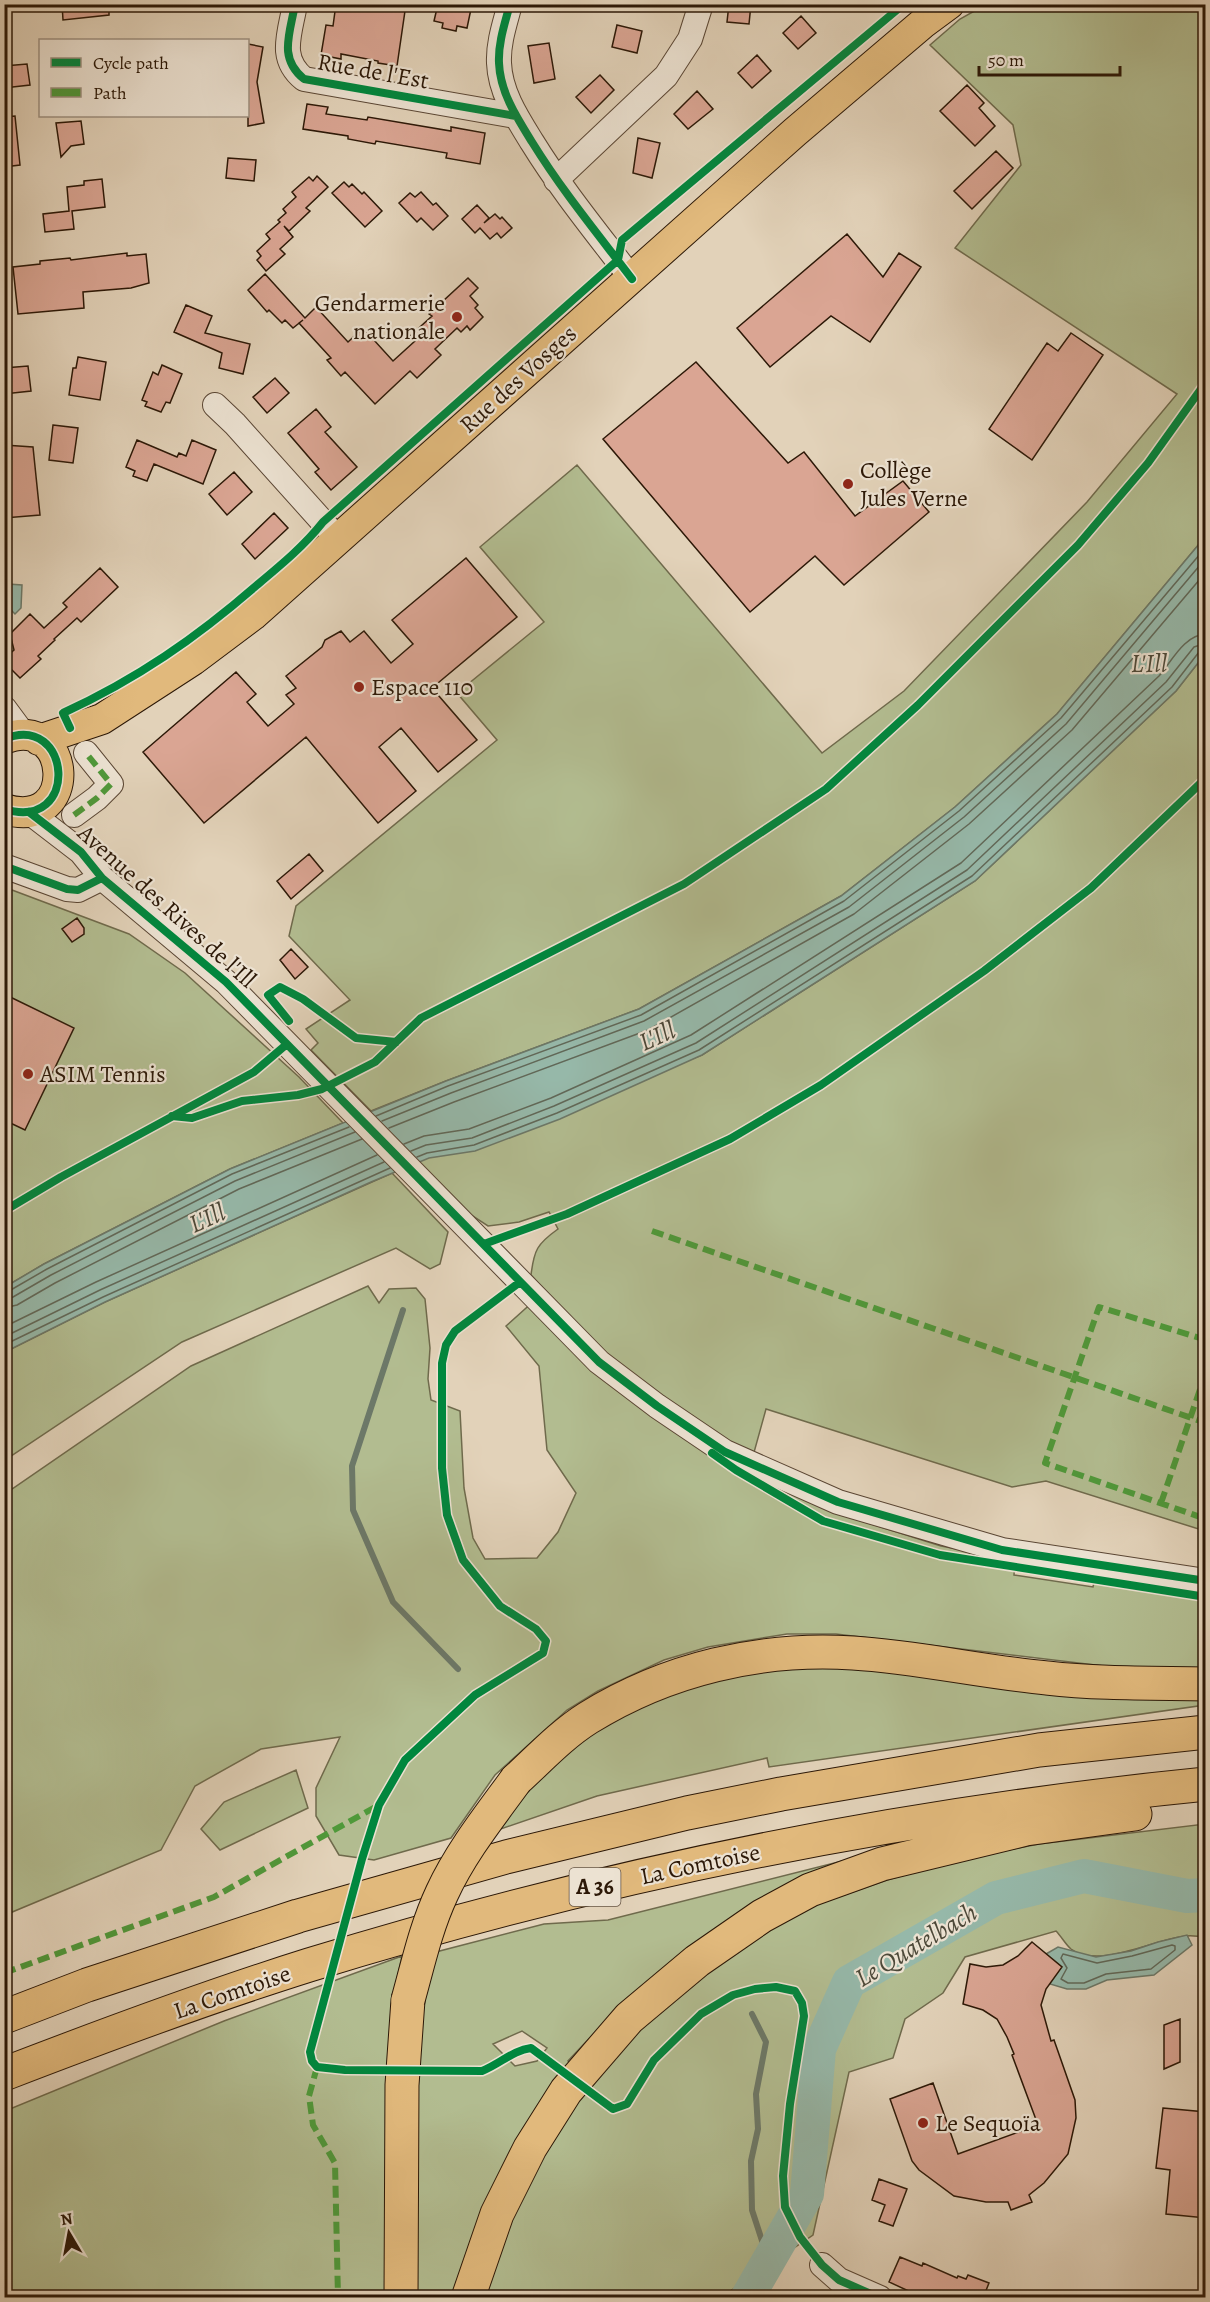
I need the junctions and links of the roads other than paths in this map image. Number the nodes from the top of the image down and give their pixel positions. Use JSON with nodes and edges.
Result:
{"nodes":[{"id":1,"x":295,"y":4,"type":"edge"},
{"id":2,"x":510,"y":4,"type":"edge"},
{"id":3,"x":701,"y":4,"type":"edge"},
{"id":4,"x":949,"y":4,"type":"edge"},
{"id":5,"x":502,"y":84,"type":"junction"},
{"id":6,"x":487,"y":110,"type":"junction"},
{"id":7,"x":516,"y":116,"type":"junction"},
{"id":8,"x":556,"y":180,"type":"junction"},
{"id":9,"x":632,"y":279,"type":"junction"},
{"id":10,"x":215,"y":405,"type":"dead end"},
{"id":11,"x":339,"y":540,"type":"junction"},
{"id":12,"x":4,"y":708,"type":"edge"},
{"id":13,"x":102,"y":719,"type":"junction"},
{"id":14,"x":22,"y":738,"type":"edge"},
{"id":15,"x":86,"y":753,"type":"dead end"},
{"id":16,"x":58,"y":778,"type":"junction"},
{"id":17,"x":17,"y":811,"type":"edge"},
{"id":18,"x":74,"y":815,"type":"dead end"},
{"id":19,"x":81,"y":852,"type":"junction"},
{"id":20,"x":4,"y":866,"type":"edge"},
{"id":21,"x":102,"y":878,"type":"junction"},
{"id":22,"x":1206,"y":1581,"type":"edge"},
{"id":23,"x":1206,"y":1684,"type":"edge"},
{"id":24,"x":1206,"y":1732,"type":"edge"},
{"id":25,"x":1206,"y":1784,"type":"edge"},
{"id":26,"x":1206,"y":1806,"type":"edge"},
{"id":27,"x":4,"y":2017,"type":"edge"},
{"id":28,"x":4,"y":2074,"type":"edge"},
{"id":29,"x":822,"y":2265,"type":"dead end"},
{"id":30,"x":401,"y":2298,"type":"edge"},
{"id":31,"x":468,"y":2298,"type":"edge"},
{"id":32,"x":880,"y":2298,"type":"edge"}],
"edges":[{"from":1,"to":6,"type":"street","name":"Rue de l'Est"},
{"from":2,"to":5,"type":"street"},
{"from":3,"to":8,"type":"street"},
{"from":4,"to":9,"type":"main road","name":"Rue des Vosges"},
{"from":5,"to":6,"type":"street"},
{"from":5,"to":7,"type":"street"},
{"from":6,"to":7,"type":"street","name":"Rue de l'Est"},
{"from":7,"to":8,"type":"street"},
{"from":8,"to":9,"type":"street"},
{"from":9,"to":11,"type":"main road","name":"Rue des Vosges"},
{"from":10,"to":11,"type":"street"},
{"from":11,"to":13,"type":"main road","name":"Rue des Vosges"},
{"from":12,"to":14,"type":"street"},
{"from":13,"to":14,"type":"main road","name":"Rue des Vosges"},
{"from":13,"to":16,"type":"main road","name":"Rue des Vosges"},
{"from":14,"to":16,"type":"main road"},
{"from":15,"to":18,"type":"street"},
{"from":16,"to":17,"type":"main road","name":"Rue des Vosges"},
{"from":16,"to":19,"type":"street","name":"Avenue des Rives de l'Ill"},
{"from":17,"to":19,"type":"street","name":"Avenue des Rives de l'Ill"},
{"from":19,"to":21,"type":"street","name":"Avenue des Rives de l'Ill"},
{"from":20,"to":21,"type":"street"},
{"from":21,"to":22,"type":"street","name":"Avenue des Rives de l'Ill"},
{"from":23,"to":30,"type":"highway","bridge":true},
{"from":24,"to":27,"type":"highway","number":"A 36"},
{"from":25,"to":28,"type":"highway","name":"La Comtoise","number":"A 36"},
{"from":26,"to":31,"type":"highway"},
{"from":29,"to":32,"type":"street"}]}
